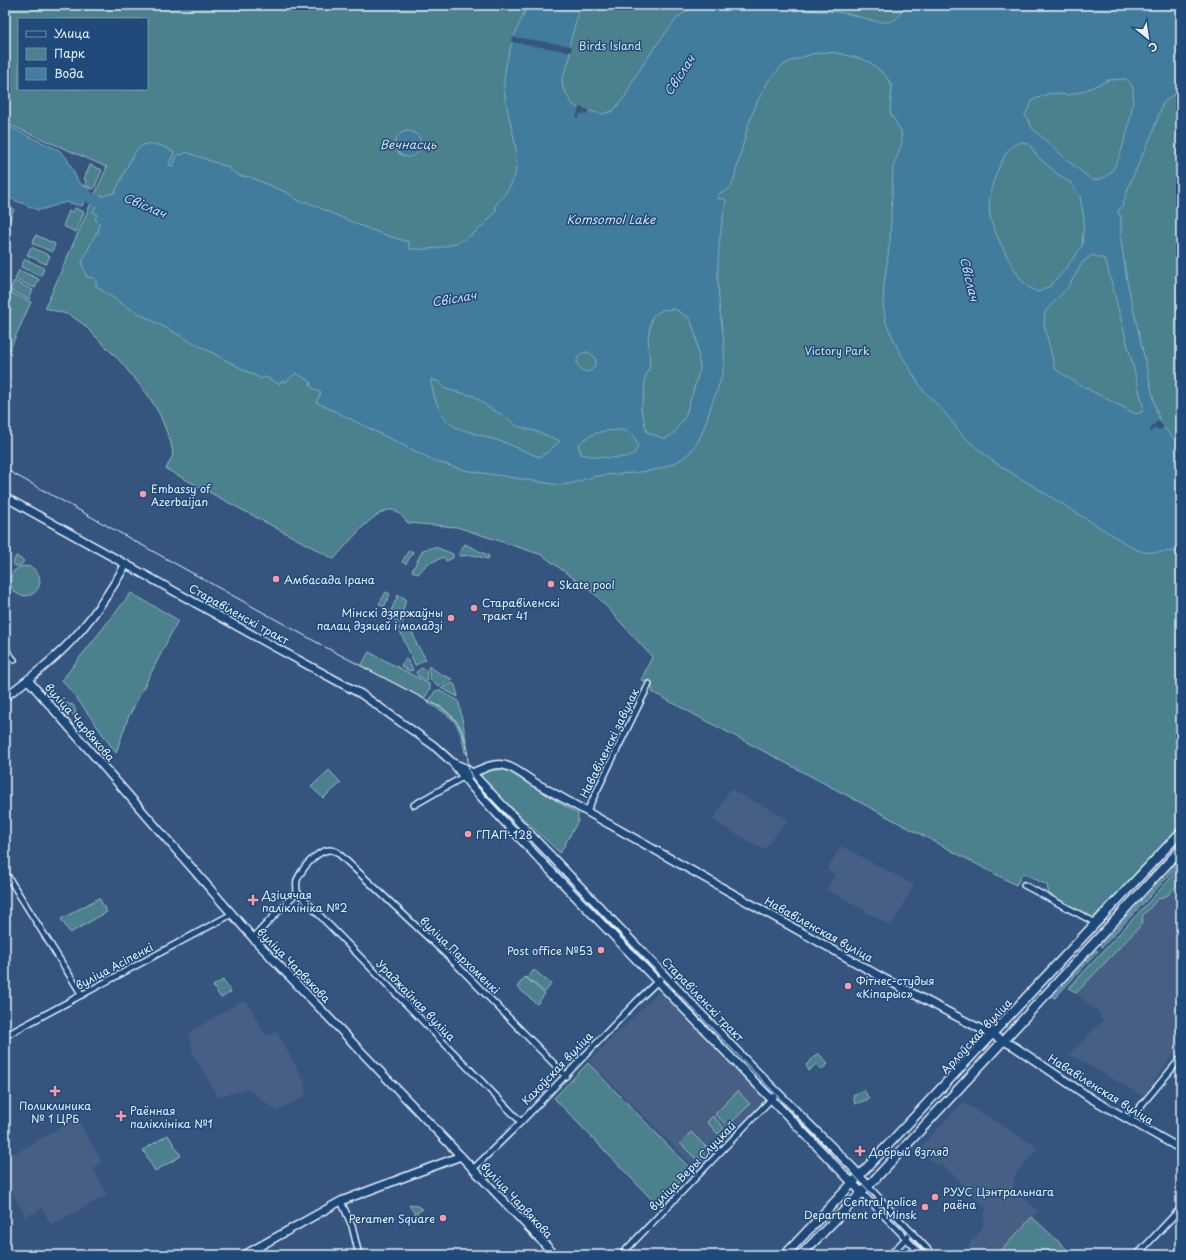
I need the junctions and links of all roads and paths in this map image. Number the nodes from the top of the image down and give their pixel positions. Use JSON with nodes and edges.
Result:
{"nodes":[{"id":1,"x":5,"y":497,"type":"edge"},
{"id":2,"x":126,"y":564,"type":"junction"},
{"id":3,"x":5,"y":649,"type":"edge"},
{"id":4,"x":14,"y":660,"type":"dead end"},
{"id":5,"x":28,"y":680,"type":"junction"},
{"id":6,"x":650,"y":684,"type":"dead end"},
{"id":7,"x":5,"y":696,"type":"edge"},
{"id":8,"x":453,"y":763,"type":"junction"},
{"id":9,"x":472,"y":773,"type":"junction"},
{"id":10,"x":463,"y":777,"type":"junction"},
{"id":11,"x":414,"y":805,"type":"dead end"},
{"id":12,"x":587,"y":811,"type":"junction"},
{"id":13,"x":1181,"y":832,"type":"edge"},
{"id":14,"x":1181,"y":849,"type":"edge"},
{"id":15,"x":5,"y":872,"type":"edge"},
{"id":16,"x":1024,"y":885,"type":"dead end"},
{"id":17,"x":298,"y":892,"type":"junction"},
{"id":18,"x":232,"y":914,"type":"junction"},
{"id":19,"x":1096,"y":923,"type":"junction"},
{"id":20,"x":253,"y":938,"type":"junction"},
{"id":21,"x":664,"y":975,"type":"junction"},
{"id":22,"x":657,"y":981,"type":"junction"},
{"id":23,"x":82,"y":994,"type":"junction"},
{"id":24,"x":993,"y":1035,"type":"junction"},
{"id":25,"x":5,"y":1036,"type":"edge"},
{"id":26,"x":1003,"y":1041,"type":"junction"},
{"id":27,"x":1181,"y":1058,"type":"edge"},
{"id":28,"x":566,"y":1076,"type":"junction"},
{"id":29,"x":778,"y":1092,"type":"junction"},
{"id":30,"x":771,"y":1099,"type":"junction"},
{"id":31,"x":1129,"y":1120,"type":"junction"},
{"id":32,"x":521,"y":1122,"type":"junction"},
{"id":33,"x":891,"y":1144,"type":"junction"},
{"id":34,"x":1181,"y":1149,"type":"edge"},
{"id":35,"x":899,"y":1152,"type":"junction"},
{"id":36,"x":461,"y":1156,"type":"junction"},
{"id":37,"x":473,"y":1169,"type":"junction"},
{"id":38,"x":860,"y":1176,"type":"junction"},
{"id":39,"x":853,"y":1184,"type":"junction"},
{"id":40,"x":868,"y":1186,"type":"junction"},
{"id":41,"x":862,"y":1193,"type":"junction"},
{"id":42,"x":341,"y":1201,"type":"junction"},
{"id":43,"x":1181,"y":1208,"type":"edge"},
{"id":44,"x":912,"y":1232,"type":"junction"},
{"id":45,"x":906,"y":1238,"type":"junction"},
{"id":46,"x":244,"y":1255,"type":"edge"},
{"id":47,"x":359,"y":1255,"type":"edge"},
{"id":48,"x":554,"y":1255,"type":"edge"},
{"id":49,"x":621,"y":1255,"type":"edge"},
{"id":50,"x":785,"y":1255,"type":"edge"},
{"id":51,"x":802,"y":1255,"type":"edge"},
{"id":52,"x":890,"y":1255,"type":"edge"},
{"id":53,"x":922,"y":1255,"type":"edge"},
{"id":54,"x":934,"y":1255,"type":"edge"},
{"id":55,"x":1137,"y":1255,"type":"edge"}],
"edges":[{"from":1,"to":2,"type":"main road","name":"Старавіленскі тракт"},
{"from":2,"to":5,"type":"main road"},
{"from":2,"to":8,"type":"main road","name":"Старавіленскі тракт"},
{"from":3,"to":4,"type":"street"},
{"from":5,"to":7,"type":"main road"},
{"from":5,"to":18,"type":"main road","name":"вуліца Чарвякова"},
{"from":6,"to":12,"type":"street","name":"Нававіленскі завулак"},
{"from":8,"to":9,"type":"main road","name":"Старавіленскі тракт"},
{"from":8,"to":10,"type":"main road","name":"Старавіленскі тракт"},
{"from":9,"to":10,"type":"main road","name":"Нававіленская вуліца"},
{"from":9,"to":12,"type":"main road","name":"Нававіленская вуліца"},
{"from":9,"to":21,"type":"main road","name":"Старавіленскі тракт"},
{"from":10,"to":11,"type":"street"},
{"from":10,"to":22,"type":"main road","name":"Старавіленскі тракт"},
{"from":12,"to":24,"type":"main road","name":"Нававіленская вуліца"},
{"from":13,"to":19,"type":"main road","name":"Арлоўская вуліца"},
{"from":14,"to":26,"type":"main road","name":"Арлоўская вуліца"},
{"from":15,"to":23,"type":"street"},
{"from":16,"to":19,"type":"street"},
{"from":17,"to":20,"type":"street"},
{"from":17,"to":28,"type":"street","name":"вуліца Пархоменкі"},
{"from":17,"to":32,"type":"street","name":"Ураджайная вуліца"},
{"from":18,"to":20,"type":"main road","name":"вуліца Чарвякова"},
{"from":18,"to":23,"type":"street","name":"вуліца Асіпенкі"},
{"from":19,"to":24,"type":"main road","name":"Арлоўская вуліца"},
{"from":20,"to":36,"type":"main road","name":"вуліца Чарвякова"},
{"from":21,"to":22,"type":"street","name":"Кахоўская вуліца"},
{"from":21,"to":29,"type":"main road","name":"Старавіленскі тракт"},
{"from":22,"to":28,"type":"street","name":"Кахоўская вуліца"},
{"from":22,"to":30,"type":"main road","name":"Старавіленскі тракт"},
{"from":23,"to":25,"type":"street","name":"вуліца Асіпенкі"},
{"from":24,"to":26,"type":"main road","name":"Нававіленская вуліца"},
{"from":24,"to":33,"type":"main road","name":"Арлоўская вуліца"},
{"from":26,"to":31,"type":"main road","name":"Нававіленская вуліца"},
{"from":26,"to":35,"type":"main road","name":"Арлоўская вуліца"},
{"from":27,"to":31,"type":"street"},
{"from":28,"to":32,"type":"street","name":"Кахоўская вуліца"},
{"from":29,"to":30,"type":"street","name":"вуліца Веры Слуцкай"},
{"from":29,"to":38,"type":"main road","name":"Старавіленскі тракт"},
{"from":30,"to":39,"type":"main road","name":"Старавіленскі тракт"},
{"from":30,"to":49,"type":"street","name":"вуліца Веры Слуцкай"},
{"from":31,"to":34,"type":"main road","name":"Нававіленская вуліца"},
{"from":32,"to":37,"type":"street","name":"Кахоўская вуліца"},
{"from":33,"to":35,"type":"main road"},
{"from":33,"to":38,"type":"main road","name":"Арлоўская вуліца"},
{"from":35,"to":40,"type":"main road","name":"Арлоўская вуліца"},
{"from":36,"to":37,"type":"main road","name":"вуліца Чарвякова"},
{"from":36,"to":42,"type":"main road"},
{"from":37,"to":48,"type":"main road","name":"вуліца Чарвякова"},
{"from":38,"to":39,"type":"main road","name":"Арлоўская вуліца"},
{"from":38,"to":40,"type":"main road","name":"Старавіленскі тракт"},
{"from":39,"to":41,"type":"main road","name":"Старавіленскі тракт"},
{"from":39,"to":50,"type":"main road","name":"Арлоўская вуліца"},
{"from":40,"to":41,"type":"main road","name":"Арлоўская вуліца"},
{"from":40,"to":44,"type":"street","name":"Старавіленскі тракт"},
{"from":41,"to":45,"type":"street","name":"Старавіленскі тракт"},
{"from":41,"to":51,"type":"main road","name":"Арлоўская вуліца"},
{"from":42,"to":46,"type":"main road"},
{"from":42,"to":47,"type":"street"},
{"from":43,"to":55,"type":"street"},
{"from":44,"to":45,"type":"street"},
{"from":44,"to":54,"type":"street","name":"Старавіленскі тракт"},
{"from":45,"to":52,"type":"street"},
{"from":45,"to":53,"type":"street","name":"Старавіленскі тракт"}]}
